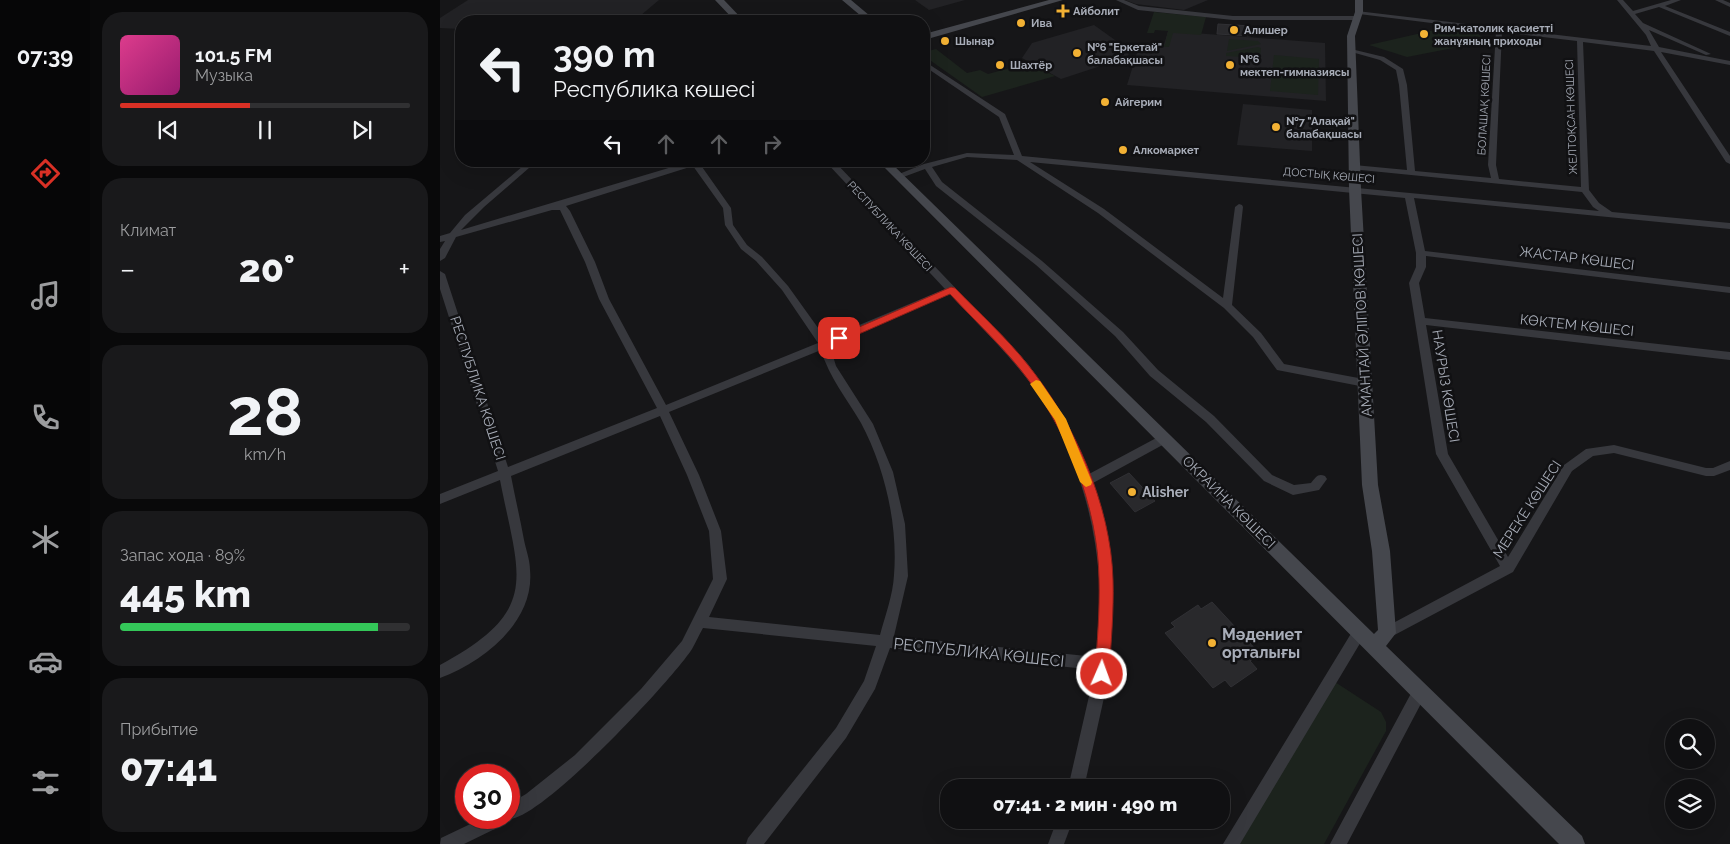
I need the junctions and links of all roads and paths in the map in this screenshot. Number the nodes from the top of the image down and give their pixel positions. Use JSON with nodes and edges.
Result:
{"nodes":[{"id":1,"x":719,"y":0,"type":"edge"},
{"id":2,"x":846,"y":0,"type":"edge"},
{"id":3,"x":1059,"y":0,"type":"edge"},
{"id":4,"x":1119,"y":0,"type":"edge"},
{"id":5,"x":1620,"y":0,"type":"edge"},
{"id":6,"x":1678,"y":0,"type":"edge"},
{"id":7,"x":1718,"y":0,"type":"edge"},
{"id":8,"x":1730,"y":4,"type":"edge"},
{"id":9,"x":1661,"y":6,"type":"junction"},
{"id":10,"x":1358,"y":10,"type":"edge"},
{"id":11,"x":1632,"y":13,"type":"junction"},
{"id":12,"x":734,"y":15,"type":"edge"},
{"id":13,"x":865,"y":15,"type":"edge"},
{"id":14,"x":1642,"y":24,"type":"junction"},
{"id":15,"x":1499,"y":29,"type":"junction"},
{"id":16,"x":1730,"y":34,"type":"edge"},
{"id":17,"x":930,"y":35,"type":"edge"},
{"id":18,"x":1580,"y":39,"type":"junction"},
{"id":19,"x":1656,"y":49,"type":"junction"},
{"id":20,"x":1351,"y":51,"type":"junction"},
{"id":21,"x":1727,"y":62,"type":"edge"},
{"id":22,"x":930,"y":67,"type":"edge"},
{"id":23,"x":1019,"y":158,"type":"junction"},
{"id":24,"x":1730,"y":162,"type":"edge"},
{"id":25,"x":930,"y":165,"type":"edge"},
{"id":26,"x":528,"y":167,"type":"edge"},
{"id":27,"x":683,"y":167,"type":"edge"},
{"id":28,"x":702,"y":167,"type":"edge"},
{"id":29,"x":835,"y":167,"type":"edge"},
{"id":30,"x":889,"y":167,"type":"edge"},
{"id":31,"x":924,"y":167,"type":"edge"},
{"id":32,"x":928,"y":167,"type":"edge"},
{"id":33,"x":1354,"y":168,"type":"junction"},
{"id":34,"x":1411,"y":173,"type":"junction"},
{"id":35,"x":898,"y":176,"type":"junction"},
{"id":36,"x":1496,"y":182,"type":"junction"},
{"id":37,"x":1355,"y":188,"type":"junction"},
{"id":38,"x":1585,"y":190,"type":"junction"},
{"id":39,"x":1409,"y":194,"type":"junction"},
{"id":40,"x":552,"y":207,"type":"junction"},
{"id":41,"x":1239,"y":207,"type":"dead end"},
{"id":42,"x":1610,"y":214,"type":"junction"},
{"id":43,"x":1730,"y":226,"type":"edge"},
{"id":44,"x":452,"y":236,"type":"junction"},
{"id":45,"x":440,"y":239,"type":"edge"},
{"id":46,"x":1421,"y":253,"type":"junction"},
{"id":47,"x":440,"y":258,"type":"edge"},
{"id":48,"x":440,"y":274,"type":"edge"},
{"id":49,"x":951,"y":290,"type":"junction"},
{"id":50,"x":1730,"y":290,"type":"edge"},
{"id":51,"x":1227,"y":306,"type":"junction"},
{"id":52,"x":1420,"y":321,"type":"junction"},
{"id":53,"x":825,"y":345,"type":"junction"},
{"id":54,"x":1730,"y":356,"type":"edge"},
{"id":55,"x":1365,"y":383,"type":"junction"},
{"id":56,"x":663,"y":410,"type":"junction"},
{"id":57,"x":1164,"y":439,"type":"junction"},
{"id":58,"x":1730,"y":465,"type":"edge"},
{"id":59,"x":505,"y":475,"type":"junction"},
{"id":60,"x":1321,"y":479,"type":"dead end"},
{"id":61,"x":1086,"y":481,"type":"junction"},
{"id":62,"x":440,"y":499,"type":"edge"},
{"id":63,"x":1508,"y":568,"type":"junction"},
{"id":64,"x":700,"y":622,"type":"junction"},
{"id":65,"x":1360,"y":631,"type":"junction"},
{"id":66,"x":1381,"y":639,"type":"junction"},
{"id":67,"x":884,"y":643,"type":"junction"},
{"id":68,"x":1103,"y":664,"type":"junction"},
{"id":69,"x":440,"y":672,"type":"edge"},
{"id":70,"x":1420,"y":691,"type":"junction"},
{"id":71,"x":1079,"y":779,"type":"edge"},
{"id":72,"x":520,"y":806,"type":"edge"},
{"id":73,"x":477,"y":829,"type":"edge"},
{"id":74,"x":1062,"y":829,"type":"edge"},
{"id":75,"x":447,"y":844,"type":"edge"},
{"id":76,"x":754,"y":844,"type":"edge"},
{"id":77,"x":1056,"y":844,"type":"edge"},
{"id":78,"x":1231,"y":844,"type":"edge"},
{"id":79,"x":1338,"y":844,"type":"edge"},
{"id":80,"x":1574,"y":844,"type":"edge"}],
"edges":[{"from":1,"to":12,"type":"main road"},
{"from":2,"to":13,"type":"main road"},
{"from":3,"to":17,"type":"main road"},
{"from":4,"to":10,"type":"street"},
{"from":5,"to":11,"type":"street"},
{"from":6,"to":9,"type":"street"},
{"from":7,"to":8,"type":"street"},
{"from":9,"to":11,"type":"street"},
{"from":9,"to":16,"type":"street"},
{"from":10,"to":15,"type":"street"},
{"from":10,"to":20,"type":"main road","name":"АМАНТАЙ ӘЛІПОВ КӨШЕСІ"},
{"from":11,"to":14,"type":"street"},
{"from":14,"to":19,"type":"street"},
{"from":14,"to":21,"type":"street"},
{"from":15,"to":18,"type":"street"},
{"from":15,"to":36,"type":"street","name":"БОЛАШАҚ КӨШЕСІ"},
{"from":18,"to":19,"type":"street"},
{"from":18,"to":38,"type":"street","name":"ЖЕЛТОҚСАН КӨШЕСІ"},
{"from":19,"to":21,"type":"street"},
{"from":19,"to":24,"type":"street"},
{"from":20,"to":33,"type":"main road","name":"АМАНТАЙ ӘЛІПОВ КӨШЕСІ"},
{"from":20,"to":34,"type":"street"},
{"from":22,"to":23,"type":"street"},
{"from":23,"to":25,"type":"street","name":"ДОСТЫҚ КӨШЕСІ"},
{"from":23,"to":37,"type":"street","name":"ДОСТЫҚ КӨШЕСІ"},
{"from":23,"to":51,"type":"street"},
{"from":26,"to":44,"type":"street"},
{"from":27,"to":40,"type":"street","name":"РЕСПУБЛИКА КӨШЕСІ"},
{"from":28,"to":53,"type":"street","name":"РЕСПУБЛИКА КӨШЕСІ"},
{"from":29,"to":49,"type":"street","name":"РЕСПУБЛИКА КӨШЕСІ"},
{"from":30,"to":35,"type":"main road","name":"ОКРАИНА КӨШЕСІ"},
{"from":31,"to":35,"type":"street","name":"ДОСТЫҚ КӨШЕСІ"},
{"from":32,"to":60,"type":"street"},
{"from":33,"to":34,"type":"street"},
{"from":33,"to":37,"type":"main road","name":"АМАНТАЙ ӘЛІПОВ КӨШЕСІ"},
{"from":34,"to":36,"type":"street"},
{"from":35,"to":57,"type":"main road","name":"ОКРАИНА КӨШЕСІ"},
{"from":36,"to":38,"type":"street"},
{"from":37,"to":39,"type":"street","name":"ДОСТЫҚ КӨШЕСІ"},
{"from":37,"to":55,"type":"main road","name":"АМАНТАЙ ӘЛІПОВ КӨШЕСІ"},
{"from":38,"to":42,"type":"street","name":"ЖЕЛТОҚСАН КӨШЕСІ"},
{"from":39,"to":42,"type":"street","name":"ДОСТЫҚ КӨШЕСІ"},
{"from":39,"to":46,"type":"street","name":"НАУРЫЗ КӨШЕСІ"},
{"from":40,"to":44,"type":"street","name":"РЕСПУБЛИКА КӨШЕСІ"},
{"from":40,"to":56,"type":"street"},
{"from":41,"to":51,"type":"street"},
{"from":42,"to":43,"type":"street","name":"ДОСТЫҚ КӨШЕСІ"},
{"from":44,"to":45,"type":"street","name":"РЕСПУБЛИКА КӨШЕСІ"},
{"from":44,"to":47,"type":"street"},
{"from":46,"to":50,"type":"street","name":"ЖАСТАР КӨШЕСІ"},
{"from":46,"to":52,"type":"street","name":"НАУРЫЗ КӨШЕСІ"},
{"from":48,"to":59,"type":"street","name":"РЕСПУБЛИКА КӨШЕСІ"},
{"from":49,"to":53,"type":"street","name":"РЕСПУБЛИКА КӨШЕСІ"},
{"from":49,"to":61,"type":"street","name":"РЕСПУБЛИКА КӨШЕСІ"},
{"from":51,"to":55,"type":"street"},
{"from":52,"to":54,"type":"street","name":"КӨКТЕМ КӨШЕСІ"},
{"from":52,"to":63,"type":"street","name":"НАУРЫЗ КӨШЕСІ"},
{"from":53,"to":56,"type":"street","name":"РЕСПУБЛИКА КӨШЕСІ"},
{"from":53,"to":67,"type":"street","name":"РЕСПУБЛИКА КӨШЕСІ"},
{"from":55,"to":66,"type":"main road","name":"АМАНТАЙ ӘЛІПОВ КӨШЕСІ"},
{"from":56,"to":59,"type":"street","name":"РЕСПУБЛИКА КӨШЕСІ"},
{"from":56,"to":64,"type":"street"},
{"from":57,"to":61,"type":"street"},
{"from":57,"to":65,"type":"main road","name":"ОКРАИНА КӨШЕСІ"},
{"from":58,"to":63,"type":"street","name":"МЕРЕКЕ КӨШЕСІ"},
{"from":59,"to":62,"type":"street","name":"РЕСПУБЛИКА КӨШЕСІ"},
{"from":59,"to":69,"type":"street","name":"РЕСПУБЛИКА КӨШЕСІ"},
{"from":61,"to":68,"type":"street","name":"РЕСПУБЛИКА КӨШЕСІ"},
{"from":63,"to":66,"type":"street","name":"МЕРЕКЕ КӨШЕСІ"},
{"from":64,"to":67,"type":"street","name":"РЕСПУБЛИКА КӨШЕСІ"},
{"from":64,"to":72,"type":"street"},
{"from":65,"to":66,"type":"main road","name":"ОКРАИНА КӨШЕСІ"},
{"from":65,"to":78,"type":"street"},
{"from":66,"to":70,"type":"main road","name":"ОКРАИНА КӨШЕСІ"},
{"from":67,"to":68,"type":"street","name":"РЕСПУБЛИКА КӨШЕСІ"},
{"from":67,"to":76,"type":"street","name":"РЕСПУБЛИКА КӨШЕСІ"},
{"from":68,"to":71,"type":"street","name":"РЕСПУБЛИКА КӨШЕСІ"},
{"from":70,"to":79,"type":"street"},
{"from":70,"to":80,"type":"main road","name":"ОКРАИНА КӨШЕСІ"},
{"from":73,"to":75,"type":"street"},
{"from":74,"to":77,"type":"street"}]}
